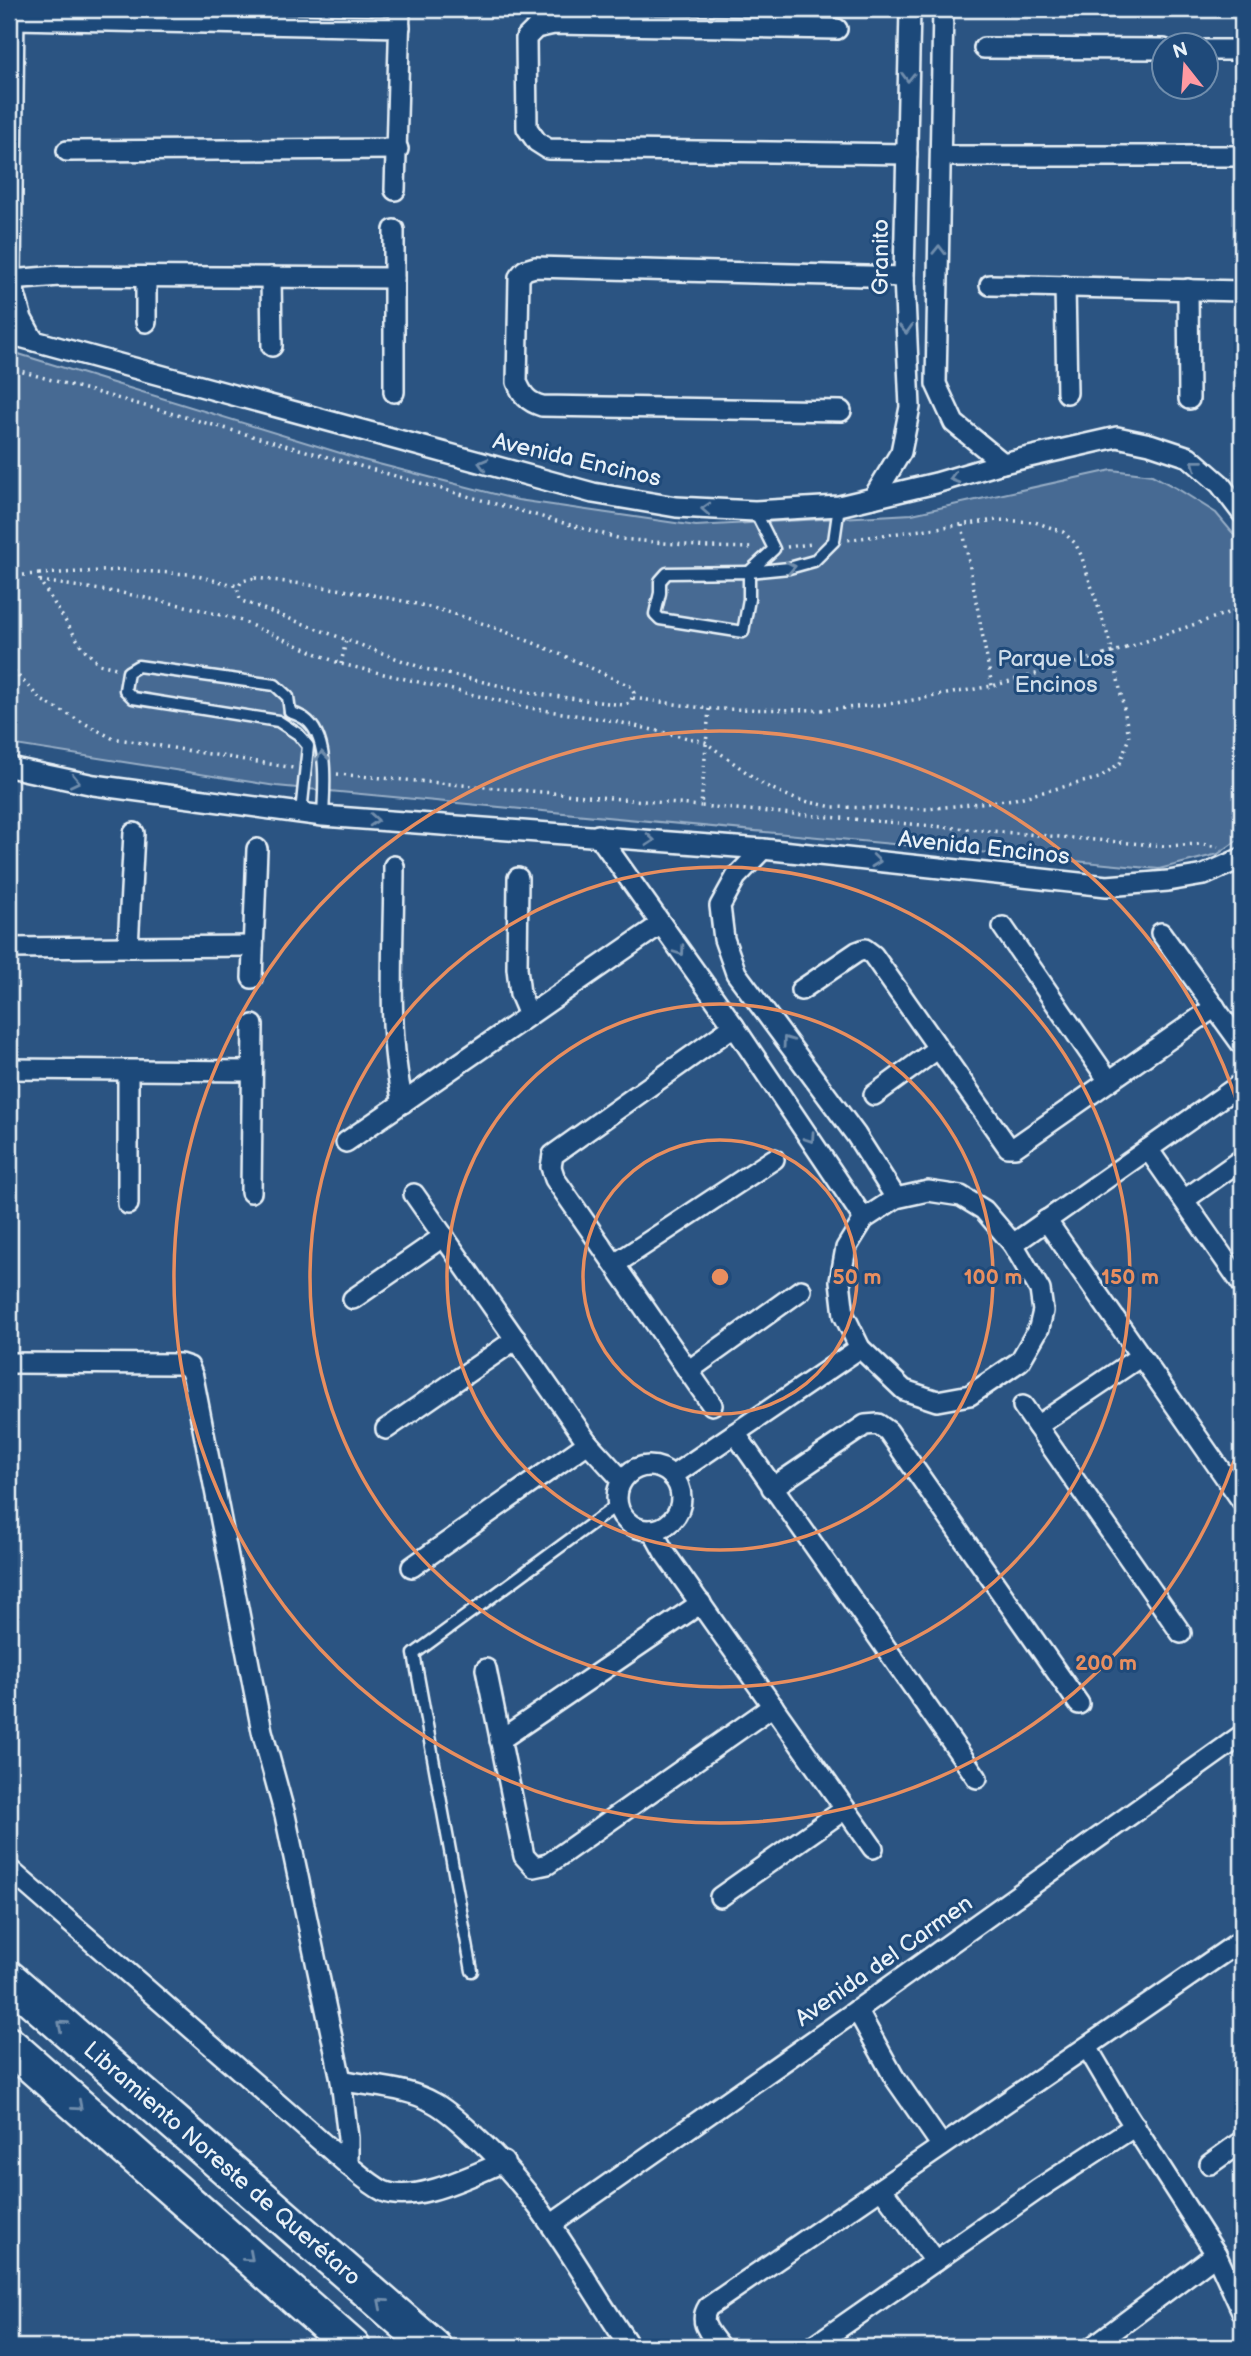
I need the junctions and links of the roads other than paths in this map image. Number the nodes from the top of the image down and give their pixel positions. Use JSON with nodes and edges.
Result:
{"nodes":[{"id":1,"x":910,"y":9,"type":"edge"},
{"id":2,"x":943,"y":9,"type":"edge"},
{"id":3,"x":14,"y":14,"type":"edge"},
{"id":4,"x":400,"y":18,"type":"edge"},
{"id":5,"x":837,"y":29,"type":"dead end"},
{"id":6,"x":984,"y":48,"type":"dead end"},
{"id":7,"x":1150,"y":49,"type":"edge"},
{"id":8,"x":1220,"y":50,"type":"edge"},
{"id":9,"x":1242,"y":50,"type":"edge"},
{"id":10,"x":398,"y":149,"type":"junction"},
{"id":11,"x":67,"y":151,"type":"dead end"},
{"id":12,"x":906,"y":154,"type":"junction"},
{"id":13,"x":941,"y":156,"type":"junction"},
{"id":14,"x":1242,"y":156,"type":"edge"},
{"id":15,"x":395,"y":190,"type":"dead end"},
{"id":16,"x":394,"y":230,"type":"dead end"},
{"id":17,"x":146,"y":277,"type":"junction"},
{"id":18,"x":271,"y":277,"type":"junction"},
{"id":19,"x":904,"y":277,"type":"junction"},
{"id":20,"x":394,"y":278,"type":"junction"},
{"id":21,"x":11,"y":281,"type":"junction"},
{"id":22,"x":990,"y":285,"type":"dead end"},
{"id":23,"x":1065,"y":286,"type":"junction"},
{"id":24,"x":1188,"y":289,"type":"junction"},
{"id":25,"x":1242,"y":291,"type":"edge"},
{"id":26,"x":146,"y":322,"type":"dead end"},
{"id":27,"x":9,"y":334,"type":"edge"},
{"id":28,"x":34,"y":341,"type":"junction"},
{"id":29,"x":272,"y":346,"type":"dead end"},
{"id":30,"x":394,"y":392,"type":"dead end"},
{"id":31,"x":1067,"y":393,"type":"dead end"},
{"id":32,"x":1189,"y":399,"type":"dead end"},
{"id":33,"x":841,"y":411,"type":"dead end"},
{"id":34,"x":1003,"y":463,"type":"junction"},
{"id":35,"x":873,"y":498,"type":"junction"},
{"id":36,"x":839,"y":506,"type":"junction"},
{"id":37,"x":755,"y":511,"type":"junction"},
{"id":38,"x":1242,"y":513,"type":"edge"},
{"id":39,"x":750,"y":572,"type":"junction"},
{"id":40,"x":290,"y":712,"type":"junction"},
{"id":41,"x":278,"y":721,"type":"junction"},
{"id":42,"x":9,"y":767,"type":"edge"},
{"id":43,"x":301,"y":813,"type":"junction"},
{"id":44,"x":323,"y":816,"type":"junction"},
{"id":45,"x":134,"y":833,"type":"dead end"},
{"id":46,"x":598,"y":835,"type":"junction"},
{"id":47,"x":257,"y":849,"type":"dead end"},
{"id":48,"x":763,"y":849,"type":"junction"},
{"id":49,"x":1240,"y":860,"type":"edge"},
{"id":50,"x":394,"y":866,"type":"dead end"},
{"id":51,"x":518,"y":878,"type":"dead end"},
{"id":52,"x":661,"y":924,"type":"junction"},
{"id":53,"x":1003,"y":927,"type":"dead end"},
{"id":54,"x":1161,"y":933,"type":"dead end"},
{"id":55,"x":253,"y":946,"type":"junction"},
{"id":56,"x":128,"y":947,"type":"junction"},
{"id":57,"x":9,"y":948,"type":"edge"},
{"id":58,"x":252,"y":978,"type":"dead end"},
{"id":59,"x":801,"y":990,"type":"dead end"},
{"id":60,"x":1215,"y":1007,"type":"junction"},
{"id":61,"x":529,"y":1015,"type":"junction"},
{"id":62,"x":253,"y":1025,"type":"dead end"},
{"id":63,"x":734,"y":1026,"type":"junction"},
{"id":64,"x":1242,"y":1045,"type":"edge"},
{"id":65,"x":937,"y":1049,"type":"junction"},
{"id":66,"x":9,"y":1069,"type":"edge"},
{"id":67,"x":251,"y":1070,"type":"junction"},
{"id":68,"x":128,"y":1071,"type":"junction"},
{"id":69,"x":1110,"y":1081,"type":"junction"},
{"id":70,"x":1242,"y":1083,"type":"edge"},
{"id":71,"x":874,"y":1095,"type":"dead end"},
{"id":72,"x":403,"y":1103,"type":"junction"},
{"id":73,"x":346,"y":1142,"type":"dead end"},
{"id":74,"x":1148,"y":1149,"type":"junction"},
{"id":75,"x":774,"y":1159,"type":"dead end"},
{"id":76,"x":1242,"y":1159,"type":"edge"},
{"id":77,"x":251,"y":1192,"type":"dead end"},
{"id":78,"x":414,"y":1194,"type":"dead end"},
{"id":79,"x":895,"y":1198,"type":"junction"},
{"id":80,"x":1184,"y":1200,"type":"junction"},
{"id":81,"x":128,"y":1204,"type":"dead end"},
{"id":82,"x":864,"y":1220,"type":"junction"},
{"id":83,"x":1046,"y":1220,"type":"junction"},
{"id":84,"x":444,"y":1236,"type":"junction"},
{"id":85,"x":1013,"y":1244,"type":"junction"},
{"id":86,"x":615,"y":1264,"type":"junction"},
{"id":87,"x":1242,"y":1284,"type":"edge"},
{"id":88,"x":801,"y":1290,"type":"dead end"},
{"id":89,"x":353,"y":1299,"type":"dead end"},
{"id":90,"x":516,"y":1339,"type":"junction"},
{"id":91,"x":860,"y":1348,"type":"junction"},
{"id":92,"x":1141,"y":1356,"type":"junction"},
{"id":93,"x":9,"y":1363,"type":"edge"},
{"id":94,"x":688,"y":1371,"type":"junction"},
{"id":95,"x":712,"y":1405,"type":"dead end"},
{"id":96,"x":1023,"y":1406,"type":"dead end"},
{"id":97,"x":1037,"y":1426,"type":"junction"},
{"id":98,"x":386,"y":1429,"type":"dead end"},
{"id":99,"x":735,"y":1433,"type":"junction"},
{"id":100,"x":588,"y":1443,"type":"junction"},
{"id":101,"x":673,"y":1476,"type":"junction"},
{"id":102,"x":622,"y":1480,"type":"junction"},
{"id":103,"x":772,"y":1488,"type":"junction"},
{"id":104,"x":1242,"y":1501,"type":"edge"},
{"id":105,"x":617,"y":1505,"type":"junction"},
{"id":106,"x":652,"y":1530,"type":"junction"},
{"id":107,"x":411,"y":1567,"type":"dead end"},
{"id":108,"x":701,"y":1603,"type":"junction"},
{"id":109,"x":1181,"y":1633,"type":"dead end"},
{"id":110,"x":486,"y":1669,"type":"dead end"},
{"id":111,"x":1079,"y":1704,"type":"dead end"},
{"id":112,"x":773,"y":1706,"type":"junction"},
{"id":113,"x":1242,"y":1735,"type":"edge"},
{"id":114,"x":500,"y":1740,"type":"junction"},
{"id":115,"x":977,"y":1778,"type":"dead end"},
{"id":116,"x":845,"y":1809,"type":"junction"},
{"id":117,"x":873,"y":1848,"type":"dead end"},
{"id":118,"x":9,"y":1869,"type":"edge"},
{"id":119,"x":720,"y":1896,"type":"dead end"},
{"id":120,"x":1242,"y":1940,"type":"edge"},
{"id":121,"x":472,"y":1971,"type":"dead end"},
{"id":122,"x":9,"y":1979,"type":"edge"},
{"id":123,"x":857,"y":2010,"type":"junction"},
{"id":124,"x":9,"y":2045,"type":"edge"},
{"id":125,"x":1087,"y":2047,"type":"junction"},
{"id":126,"x":341,"y":2080,"type":"junction"},
{"id":127,"x":1135,"y":2126,"type":"junction"},
{"id":128,"x":1242,"y":2141,"type":"edge"},
{"id":129,"x":942,"y":2146,"type":"junction"},
{"id":130,"x":504,"y":2162,"type":"junction"},
{"id":131,"x":1210,"y":2164,"type":"dead end"},
{"id":132,"x":348,"y":2165,"type":"junction"},
{"id":133,"x":882,"y":2189,"type":"junction"},
{"id":134,"x":552,"y":2224,"type":"junction"},
{"id":135,"x":1216,"y":2255,"type":"junction"},
{"id":136,"x":935,"y":2261,"type":"junction"},
{"id":137,"x":1242,"y":2311,"type":"edge"},
{"id":138,"x":352,"y":2347,"type":"edge"},
{"id":139,"x":433,"y":2347,"type":"edge"},
{"id":140,"x":630,"y":2347,"type":"edge"},
{"id":141,"x":720,"y":2347,"type":"edge"},
{"id":142,"x":812,"y":2347,"type":"edge"},
{"id":143,"x":1092,"y":2347,"type":"edge"}],
"edges":[{"from":1,"to":12,"type":"street","name":"Granito","one_way":true},
{"from":2,"to":13,"type":"street"},
{"from":3,"to":4,"type":"street"},
{"from":3,"to":21,"type":"street"},
{"from":4,"to":10,"type":"street"},
{"from":5,"to":12,"type":"street"},
{"from":6,"to":7,"type":"street"},
{"from":8,"to":9,"type":"street"},
{"from":10,"to":11,"type":"street"},
{"from":10,"to":15,"type":"street"},
{"from":12,"to":19,"type":"street","name":"Granito"},
{"from":13,"to":14,"type":"street"},
{"from":34,"to":13,"type":"street","one_way":true},
{"from":16,"to":20,"type":"street"},
{"from":17,"to":18,"type":"street"},
{"from":17,"to":21,"type":"street"},
{"from":17,"to":26,"type":"street"},
{"from":18,"to":20,"type":"street"},
{"from":18,"to":29,"type":"street"},
{"from":19,"to":33,"type":"street"},
{"from":19,"to":35,"type":"street","name":"Granito","one_way":true},
{"from":20,"to":30,"type":"street"},
{"from":21,"to":28,"type":"street"},
{"from":22,"to":23,"type":"street"},
{"from":23,"to":24,"type":"street"},
{"from":23,"to":31,"type":"street"},
{"from":24,"to":25,"type":"street"},
{"from":24,"to":32,"type":"street"},
{"from":27,"to":28,"type":"street","name":"Avenida Encinos"},
{"from":37,"to":28,"type":"street","name":"Avenida Encinos","one_way":true},
{"from":34,"to":35,"type":"street","name":"Avenida Encinos","one_way":true},
{"from":38,"to":34,"type":"street","name":"Avenida Encinos","one_way":true},
{"from":35,"to":36,"type":"street","name":"Avenida Encinos"},
{"from":36,"to":37,"type":"street","name":"Avenida Encinos"},
{"from":39,"to":36,"type":"lane","one_way":true},
{"from":37,"to":39,"type":"lane"},
{"from":39,"to":39,"type":"lane"},
{"from":40,"to":41,"type":"lane"},
{"from":40,"to":41,"type":"lane"},
{"from":44,"to":40,"type":"lane","one_way":true},
{"from":41,"to":43,"type":"lane"},
{"from":42,"to":43,"type":"street","name":"Avenida Encinos","one_way":true},
{"from":43,"to":44,"type":"street","name":"Avenida Encinos"},
{"from":44,"to":46,"type":"street","name":"Avenida Encinos","one_way":true},
{"from":45,"to":56,"type":"street"},
{"from":46,"to":48,"type":"street","name":"Avenida Encinos","one_way":true},
{"from":46,"to":52,"type":"street"},
{"from":47,"to":55,"type":"street"},
{"from":48,"to":49,"type":"street","name":"Avenida Encinos","one_way":true},
{"from":79,"to":48,"type":"street","one_way":true},
{"from":50,"to":72,"type":"street"},
{"from":51,"to":61,"type":"street"},
{"from":52,"to":61,"type":"street"},
{"from":52,"to":63,"type":"street","one_way":true},
{"from":53,"to":69,"type":"street"},
{"from":54,"to":60,"type":"street"},
{"from":55,"to":56,"type":"street"},
{"from":55,"to":58,"type":"street"},
{"from":56,"to":57,"type":"street"},
{"from":59,"to":65,"type":"street"},
{"from":60,"to":64,"type":"street"},
{"from":60,"to":69,"type":"street"},
{"from":61,"to":72,"type":"street"},
{"from":62,"to":67,"type":"street"},
{"from":63,"to":82,"type":"street","one_way":true},
{"from":63,"to":86,"type":"street"},
{"from":65,"to":69,"type":"street"},
{"from":65,"to":71,"type":"street"},
{"from":66,"to":68,"type":"street"},
{"from":67,"to":68,"type":"street"},
{"from":67,"to":77,"type":"street"},
{"from":68,"to":81,"type":"street"},
{"from":70,"to":74,"type":"street"},
{"from":72,"to":73,"type":"street"},
{"from":74,"to":80,"type":"street"},
{"from":74,"to":83,"type":"street"},
{"from":75,"to":86,"type":"street"},
{"from":76,"to":80,"type":"street"},
{"from":78,"to":84,"type":"street"},
{"from":79,"to":82,"type":"street"},
{"from":79,"to":85,"type":"street"},
{"from":80,"to":87,"type":"street"},
{"from":82,"to":91,"type":"street"},
{"from":83,"to":85,"type":"street"},
{"from":83,"to":92,"type":"street"},
{"from":84,"to":89,"type":"street"},
{"from":84,"to":90,"type":"street"},
{"from":85,"to":91,"type":"street"},
{"from":86,"to":94,"type":"street"},
{"from":88,"to":94,"type":"street"},
{"from":90,"to":98,"type":"street"},
{"from":90,"to":100,"type":"street"},
{"from":91,"to":99,"type":"street"},
{"from":92,"to":97,"type":"street"},
{"from":92,"to":104,"type":"street"},
{"from":93,"to":126,"type":"street"},
{"from":94,"to":95,"type":"street"},
{"from":96,"to":97,"type":"street"},
{"from":97,"to":109,"type":"street"},
{"from":99,"to":101,"type":"street"},
{"from":99,"to":103,"type":"street"},
{"from":100,"to":102,"type":"street"},
{"from":100,"to":107,"type":"street"},
{"from":101,"to":102,"type":"street"},
{"from":101,"to":106,"type":"street"},
{"from":102,"to":105,"type":"street"},
{"from":103,"to":111,"type":"street"},
{"from":103,"to":115,"type":"street"},
{"from":105,"to":106,"type":"street"},
{"from":105,"to":121,"type":"lane"},
{"from":106,"to":108,"type":"street"},
{"from":108,"to":112,"type":"street"},
{"from":108,"to":114,"type":"street"},
{"from":110,"to":114,"type":"street"},
{"from":112,"to":114,"type":"street"},
{"from":112,"to":116,"type":"street"},
{"from":113,"to":123,"type":"street","name":"Avenida del Carmen"},
{"from":116,"to":117,"type":"street"},
{"from":116,"to":119,"type":"street"},
{"from":118,"to":132,"type":"street"},
{"from":120,"to":125,"type":"street"},
{"from":139,"to":122,"type":"highway","name":"Libramiento Noreste de Querétaro","one_way":true},
{"from":123,"to":129,"type":"street"},
{"from":123,"to":134,"type":"street","name":"Avenida del Carmen"},
{"from":124,"to":138,"type":"highway","one_way":true},
{"from":125,"to":127,"type":"street"},
{"from":125,"to":129,"type":"street"},
{"from":126,"to":130,"type":"street"},
{"from":126,"to":132,"type":"street"},
{"from":127,"to":135,"type":"street"},
{"from":127,"to":136,"type":"street"},
{"from":128,"to":131,"type":"street"},
{"from":129,"to":133,"type":"street"},
{"from":130,"to":132,"type":"street"},
{"from":130,"to":134,"type":"street"},
{"from":133,"to":136,"type":"street"},
{"from":133,"to":141,"type":"street"},
{"from":134,"to":140,"type":"street"},
{"from":135,"to":137,"type":"street"},
{"from":135,"to":143,"type":"street"},
{"from":136,"to":142,"type":"street"}]}
